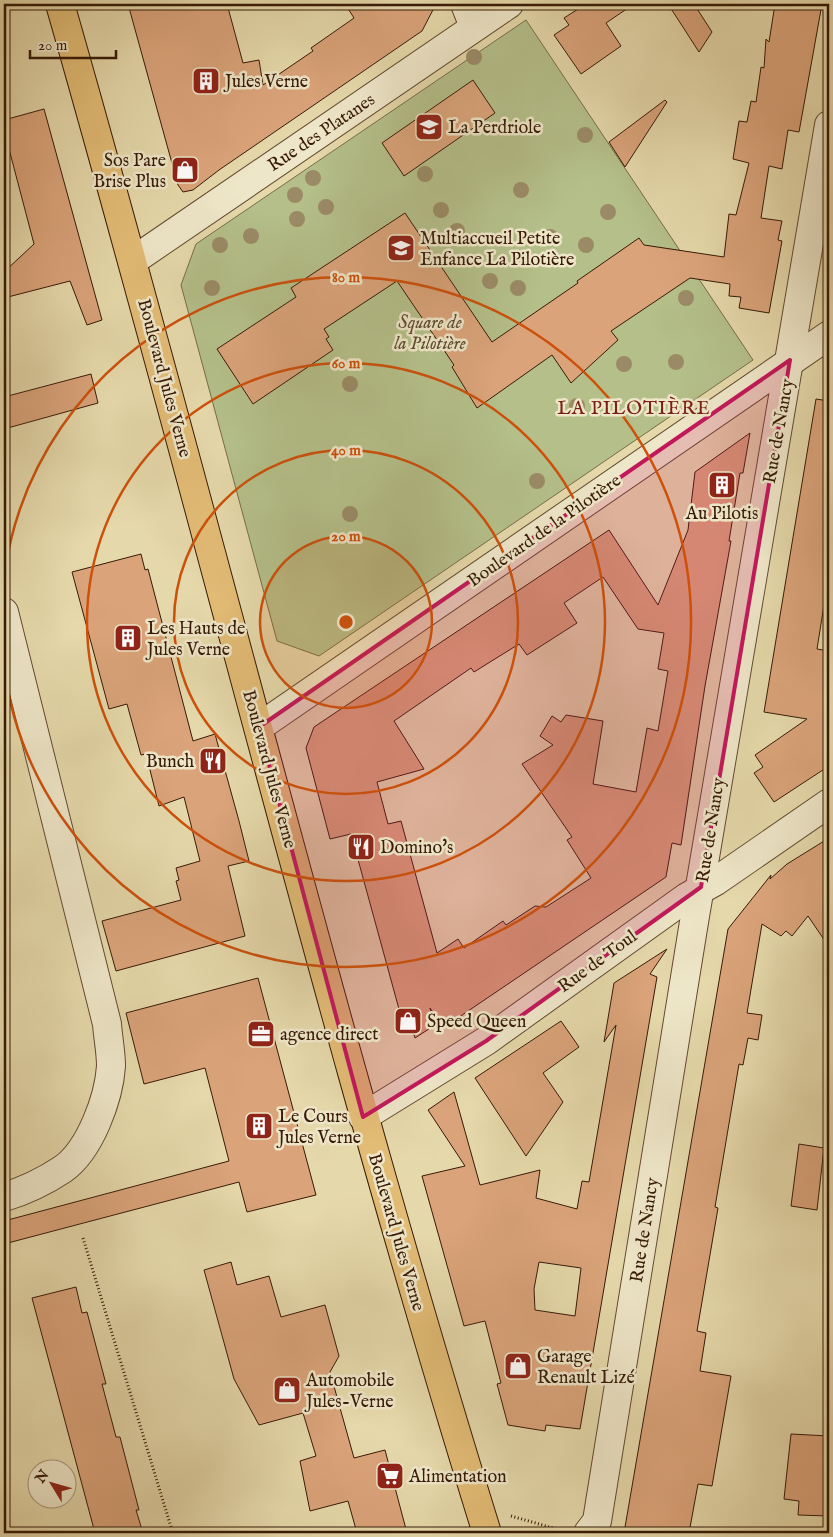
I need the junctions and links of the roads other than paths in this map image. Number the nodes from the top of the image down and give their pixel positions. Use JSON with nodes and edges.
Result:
{"nodes":[{"id":1,"x":60,"y":4,"type":"edge"},
{"id":2,"x":509,"y":4,"type":"edge"},
{"id":3,"x":469,"y":16,"type":"edge"},
{"id":4,"x":829,"y":125,"type":"edge"},
{"id":5,"x":134,"y":260,"type":"junction"},
{"id":6,"x":829,"y":335,"type":"edge"},
{"id":7,"x":790,"y":360,"type":"junction"},
{"id":8,"x":4,"y":612,"type":"edge"},
{"id":9,"x":259,"y":727,"type":"junction"},
{"id":10,"x":829,"y":803,"type":"edge"},
{"id":11,"x":701,"y":887,"type":"junction"},
{"id":12,"x":363,"y":1117,"type":"junction"},
{"id":13,"x":4,"y":1197,"type":"edge"},
{"id":14,"x":576,"y":1532,"type":"edge"},
{"id":15,"x":487,"y":1533,"type":"edge"}],
"edges":[{"from":1,"to":5,"type":"main road","name":"Boulevard Jules Verne"},
{"from":2,"to":3,"type":"street","name":"Rue des Platanes"},
{"from":3,"to":5,"type":"street","name":"Rue des Platanes"},
{"from":4,"to":7,"type":"street","name":"Rue de Nancy"},
{"from":5,"to":9,"type":"main road","name":"Boulevard Jules Verne"},
{"from":6,"to":7,"type":"street","name":"Boulevard de la Pilotière"},
{"from":7,"to":9,"type":"street","name":"Boulevard de la Pilotière"},
{"from":7,"to":11,"type":"street","name":"Rue de Nancy"},
{"from":8,"to":13,"type":"street"},
{"from":9,"to":12,"type":"main road","name":"Boulevard Jules Verne"},
{"from":10,"to":11,"type":"street","name":"Rue de Toul"},
{"from":11,"to":12,"type":"street","name":"Rue de Toul"},
{"from":11,"to":14,"type":"street","name":"Rue de Nancy"},
{"from":12,"to":15,"type":"main road","name":"Boulevard Jules Verne"}]}
